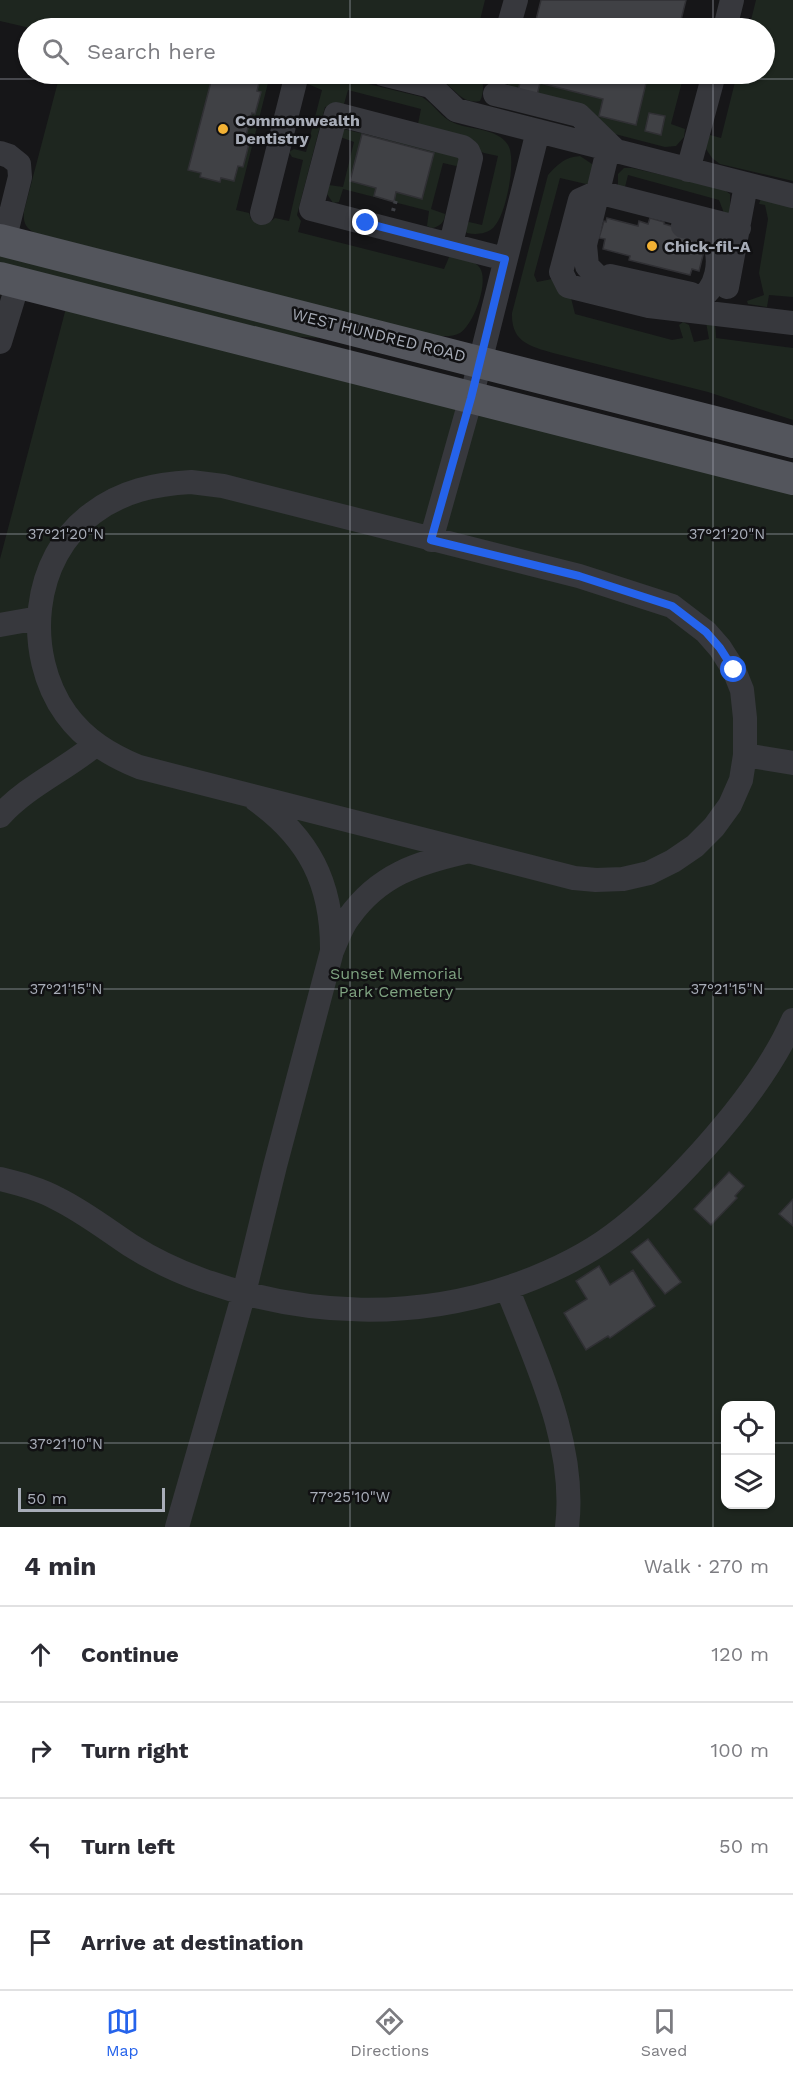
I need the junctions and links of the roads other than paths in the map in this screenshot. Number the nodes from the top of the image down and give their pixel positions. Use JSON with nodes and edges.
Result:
{"nodes":[{"id":1,"x":516,"y":0,"type":"edge"},
{"id":2,"x":732,"y":0,"type":"edge"},
{"id":3,"x":511,"y":18,"type":"edge"},
{"id":4,"x":728,"y":18,"type":"edge"},
{"id":5,"x":294,"y":84,"type":"edge"},
{"id":6,"x":423,"y":84,"type":"edge"},
{"id":7,"x":496,"y":84,"type":"edge"},
{"id":8,"x":711,"y":84,"type":"edge"},
{"id":9,"x":492,"y":119,"type":"junction"},
{"id":10,"x":538,"y":132,"type":"junction"},
{"id":11,"x":613,"y":151,"type":"junction"},
{"id":12,"x":0,"y":153,"type":"edge"},
{"id":13,"x":688,"y":170,"type":"junction"},
{"id":14,"x":746,"y":185,"type":"junction"},
{"id":15,"x":598,"y":192,"type":"junction"},
{"id":16,"x":793,"y":196,"type":"edge"},
{"id":17,"x":262,"y":213,"type":"dead end"},
{"id":18,"x":739,"y":228,"type":"junction"},
{"id":19,"x":2,"y":240,"type":"edge"},
{"id":20,"x":451,"y":244,"type":"junction"},
{"id":21,"x":505,"y":259,"type":"junction"},
{"id":22,"x":9,"y":280,"type":"edge"},
{"id":23,"x":719,"y":315,"type":"junction"},
{"id":24,"x":793,"y":323,"type":"edge"},
{"id":25,"x":0,"y":342,"type":"edge"},
{"id":26,"x":480,"y":361,"type":"junction"},
{"id":27,"x":471,"y":398,"type":"junction"},
{"id":28,"x":793,"y":442,"type":"edge"},
{"id":29,"x":793,"y":479,"type":"edge"},
{"id":30,"x":431,"y":540,"type":"junction"},
{"id":31,"x":39,"y":618,"type":"junction"},
{"id":32,"x":0,"y":625,"type":"edge"},
{"id":33,"x":95,"y":744,"type":"junction"},
{"id":34,"x":745,"y":755,"type":"junction"},
{"id":35,"x":793,"y":763,"type":"edge"},
{"id":36,"x":247,"y":795,"type":"junction"},
{"id":37,"x":0,"y":816,"type":"edge"},
{"id":38,"x":467,"y":851,"type":"junction"},
{"id":39,"x":332,"y":951,"type":"junction"},
{"id":40,"x":793,"y":1020,"type":"edge"},
{"id":41,"x":0,"y":1179,"type":"edge"},
{"id":42,"x":507,"y":1288,"type":"junction"},
{"id":43,"x":244,"y":1293,"type":"junction"},
{"id":44,"x":177,"y":1527,"type":"edge"},
{"id":45,"x":567,"y":1527,"type":"edge"}],
"edges":[{"from":1,"to":3,"type":"lane"},
{"from":2,"to":4,"type":"lane"},
{"from":5,"to":17,"type":"lane"},
{"from":6,"to":9,"type":"lane"},
{"from":7,"to":9,"type":"lane"},
{"from":7,"to":11,"type":"lane"},
{"from":8,"to":13,"type":"lane"},
{"from":9,"to":10,"type":"lane"},
{"from":10,"to":11,"type":"lane"},
{"from":10,"to":21,"type":"lane"},
{"from":11,"to":13,"type":"lane"},
{"from":11,"to":15,"type":"lane"},
{"from":12,"to":19,"type":"lane"},
{"from":13,"to":14,"type":"lane"},
{"from":14,"to":16,"type":"lane"},
{"from":14,"to":18,"type":"lane"},
{"from":15,"to":15,"type":"lane"},
{"from":15,"to":18,"type":"lane"},
{"from":15,"to":23,"type":"lane"},
{"from":18,"to":23,"type":"lane"},
{"from":19,"to":26,"type":"main road","name":"WEST HUNDRED ROAD"},
{"from":20,"to":20,"type":"lane"},
{"from":20,"to":21,"type":"lane"},
{"from":21,"to":26,"type":"lane"},
{"from":22,"to":25,"type":"lane"},
{"from":22,"to":27,"type":"main road"},
{"from":23,"to":24,"type":"lane"},
{"from":26,"to":27,"type":"lane"},
{"from":26,"to":28,"type":"main road","name":"WEST HUNDRED ROAD"},
{"from":27,"to":29,"type":"main road"},
{"from":27,"to":30,"type":"lane"},
{"from":30,"to":31,"type":"lane"},
{"from":30,"to":34,"type":"lane"},
{"from":31,"to":32,"type":"lane"},
{"from":31,"to":33,"type":"lane"},
{"from":33,"to":36,"type":"lane"},
{"from":33,"to":37,"type":"lane"},
{"from":34,"to":35,"type":"lane"},
{"from":34,"to":38,"type":"lane"},
{"from":36,"to":38,"type":"lane"},
{"from":36,"to":39,"type":"lane"},
{"from":38,"to":39,"type":"lane"},
{"from":39,"to":43,"type":"lane"},
{"from":40,"to":42,"type":"lane"},
{"from":41,"to":43,"type":"lane"},
{"from":42,"to":43,"type":"lane"},
{"from":42,"to":45,"type":"lane"},
{"from":43,"to":44,"type":"lane"}]}
